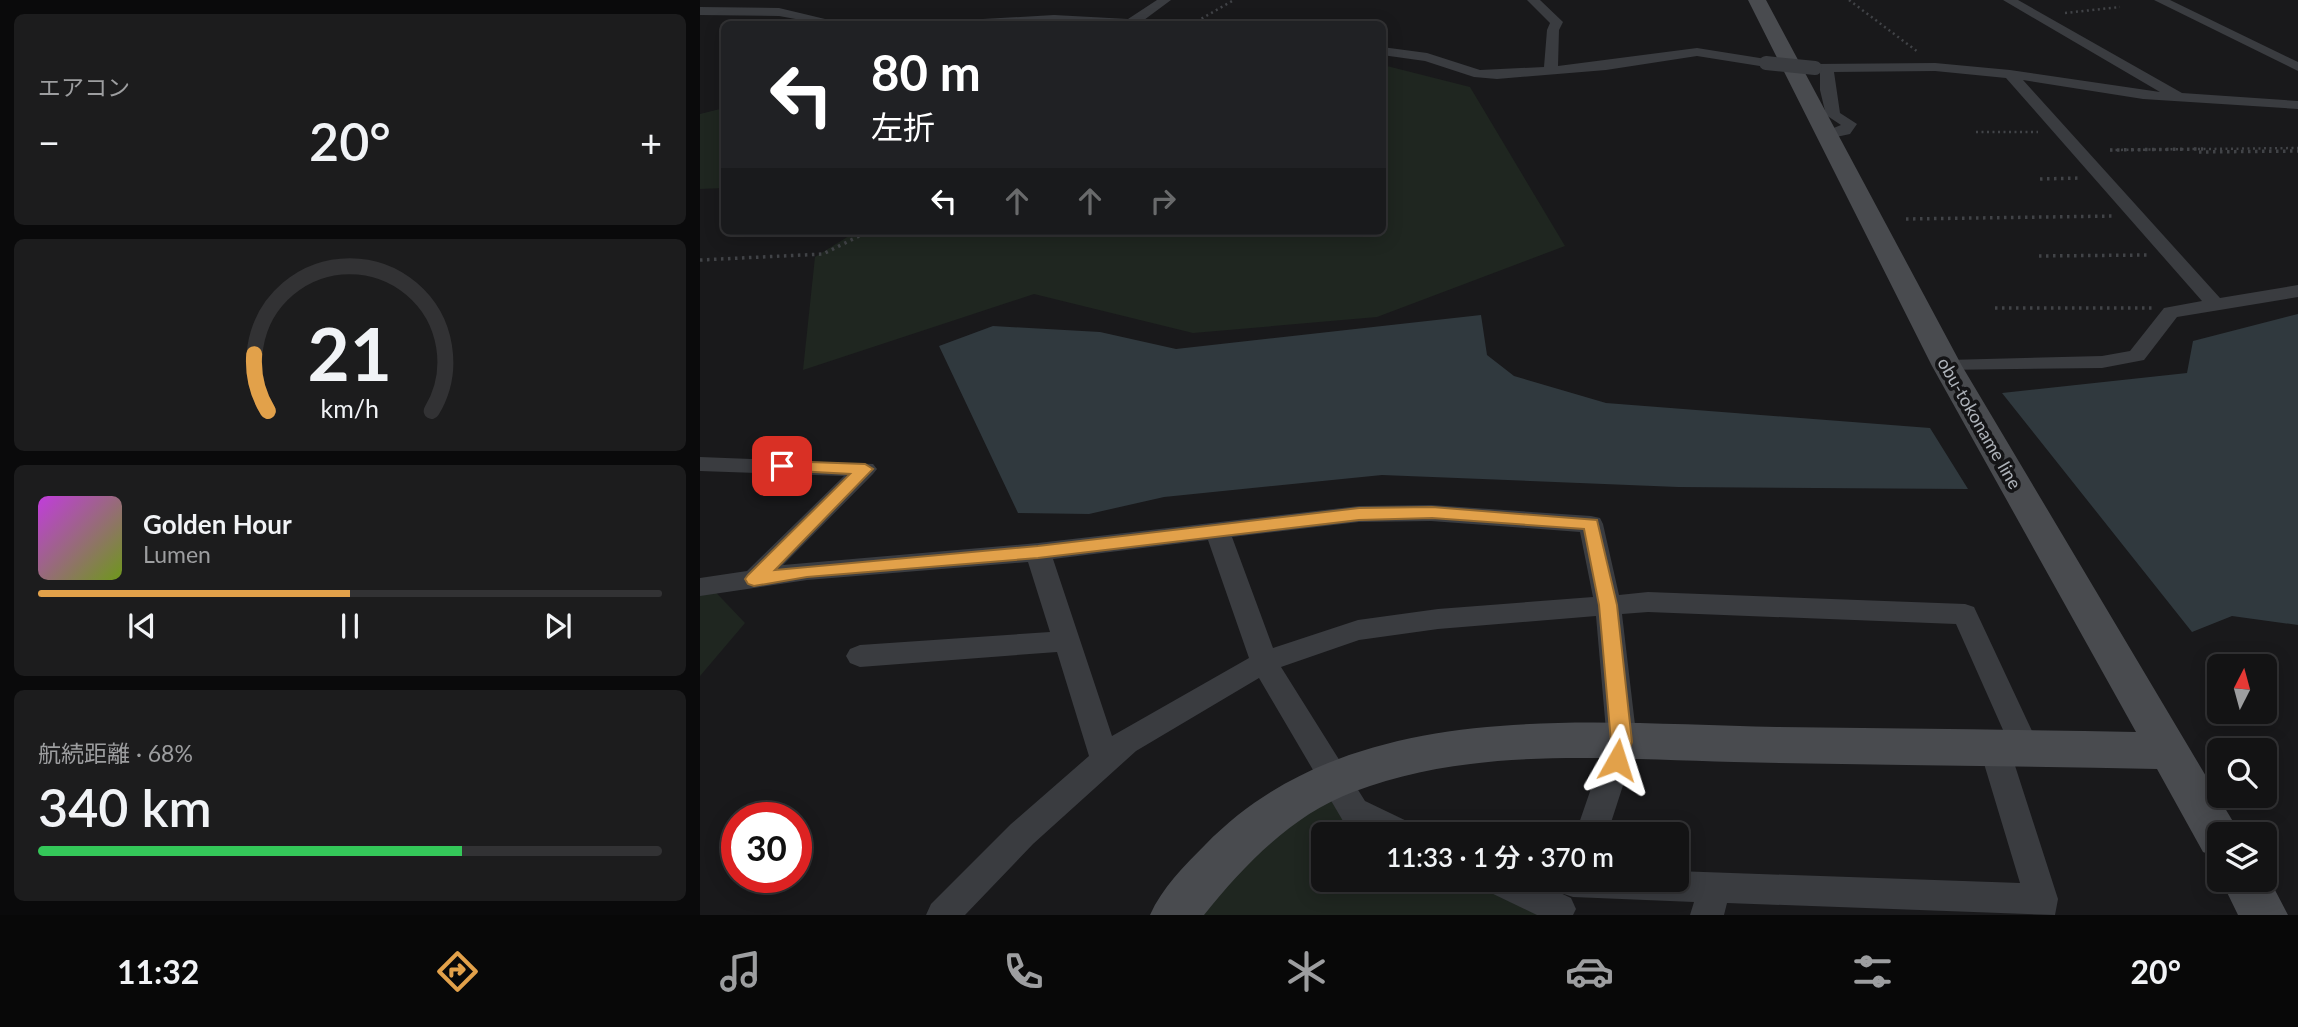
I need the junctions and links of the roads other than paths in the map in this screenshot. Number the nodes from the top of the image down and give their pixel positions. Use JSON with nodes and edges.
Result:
{"nodes":[{"id":1,"x":1165,"y":0,"type":"edge"},
{"id":2,"x":1533,"y":0,"type":"edge"},
{"id":3,"x":1757,"y":0,"type":"edge"},
{"id":4,"x":2009,"y":0,"type":"edge"},
{"id":5,"x":2160,"y":0,"type":"edge"},
{"id":6,"x":700,"y":11,"type":"edge"},
{"id":7,"x":817,"y":21,"type":"edge"},
{"id":8,"x":1018,"y":21,"type":"edge"},
{"id":9,"x":1106,"y":21,"type":"edge"},
{"id":10,"x":1134,"y":21,"type":"edge"},
{"id":11,"x":1386,"y":52,"type":"edge"},
{"id":12,"x":2298,"y":67,"type":"edge"},
{"id":13,"x":1821,"y":69,"type":"junction"},
{"id":14,"x":1551,"y":71,"type":"junction"},
{"id":15,"x":2010,"y":74,"type":"junction"},
{"id":16,"x":2182,"y":99,"type":"junction"},
{"id":17,"x":2278,"y":105,"type":"junction"},
{"id":18,"x":2298,"y":105,"type":"edge"},
{"id":19,"x":2298,"y":121,"type":"edge"},
{"id":20,"x":1827,"y":134,"type":"junction"},
{"id":21,"x":2298,"y":291,"type":"edge"},
{"id":22,"x":2216,"y":305,"type":"junction"},
{"id":23,"x":1947,"y":366,"type":"junction"},
{"id":24,"x":700,"y":464,"type":"edge"},
{"id":25,"x":1217,"y":530,"type":"junction"},
{"id":26,"x":1038,"y":552,"type":"junction"},
{"id":27,"x":754,"y":579,"type":"junction"},
{"id":28,"x":700,"y":587,"type":"edge"},
{"id":29,"x":1608,"y":605,"type":"junction"},
{"id":30,"x":1067,"y":641,"type":"junction"},
{"id":31,"x":860,"y":656,"type":"dead end"},
{"id":32,"x":1264,"y":662,"type":"junction"},
{"id":33,"x":1622,"y":742,"type":"junction"},
{"id":34,"x":2009,"y":748,"type":"junction"},
{"id":35,"x":2168,"y":751,"type":"junction"},
{"id":36,"x":1105,"y":760,"type":"junction"},
{"id":37,"x":1337,"y":778,"type":"junction"},
{"id":38,"x":1377,"y":822,"type":"edge"},
{"id":39,"x":1595,"y":822,"type":"edge"},
{"id":40,"x":2210,"y":822,"type":"edge"},
{"id":41,"x":1546,"y":892,"type":"edge"},
{"id":42,"x":2252,"y":892,"type":"edge"},
{"id":43,"x":1565,"y":897,"type":"edge"},
{"id":44,"x":1710,"y":901,"type":"edge"},
{"id":45,"x":1881,"y":905,"type":"edge"},
{"id":46,"x":2040,"y":907,"type":"edge"},
{"id":47,"x":943,"y":915,"type":"edge"},
{"id":48,"x":1174,"y":915,"type":"edge"},
{"id":49,"x":2264,"y":915,"type":"edge"}],
"edges":[{"from":1,"to":10,"type":"street"},
{"from":2,"to":14,"type":"street"},
{"from":3,"to":20,"type":"main road","name":"obu-tokoname line"},
{"from":4,"to":16,"type":"street"},
{"from":5,"to":12,"type":"street"},
{"from":6,"to":7,"type":"street"},
{"from":8,"to":9,"type":"street"},
{"from":11,"to":14,"type":"street"},
{"from":13,"to":14,"type":"street","bridge":true},
{"from":13,"to":15,"type":"street"},
{"from":13,"to":20,"type":"street"},
{"from":15,"to":16,"type":"street"},
{"from":15,"to":22,"type":"street"},
{"from":16,"to":17,"type":"street"},
{"from":17,"to":18,"type":"street"},
{"from":17,"to":19,"type":"street"},
{"from":20,"to":23,"type":"main road","name":"obu-tokoname line"},
{"from":21,"to":22,"type":"street"},
{"from":22,"to":23,"type":"street"},
{"from":23,"to":35,"type":"main road","name":"obu-tokoname line"},
{"from":24,"to":27,"type":"street"},
{"from":25,"to":26,"type":"street"},
{"from":25,"to":29,"type":"street"},
{"from":25,"to":32,"type":"street"},
{"from":26,"to":27,"type":"street"},
{"from":26,"to":30,"type":"street"},
{"from":27,"to":28,"type":"street"},
{"from":29,"to":32,"type":"street"},
{"from":29,"to":33,"type":"street"},
{"from":29,"to":34,"type":"street"},
{"from":30,"to":31,"type":"street"},
{"from":30,"to":36,"type":"street"},
{"from":32,"to":36,"type":"street"},
{"from":32,"to":37,"type":"street"},
{"from":33,"to":34,"type":"main road"},
{"from":33,"to":37,"type":"main road"},
{"from":33,"to":39,"type":"street"},
{"from":34,"to":35,"type":"main road"},
{"from":34,"to":46,"type":"street"},
{"from":35,"to":40,"type":"main road","name":"obu-tokoname line"},
{"from":36,"to":47,"type":"street"},
{"from":37,"to":38,"type":"street"},
{"from":37,"to":48,"type":"main road"},
{"from":41,"to":43,"type":"street"},
{"from":42,"to":49,"type":"main road"},
{"from":43,"to":44,"type":"street"},
{"from":44,"to":45,"type":"street"},
{"from":45,"to":46,"type":"street"}]}
